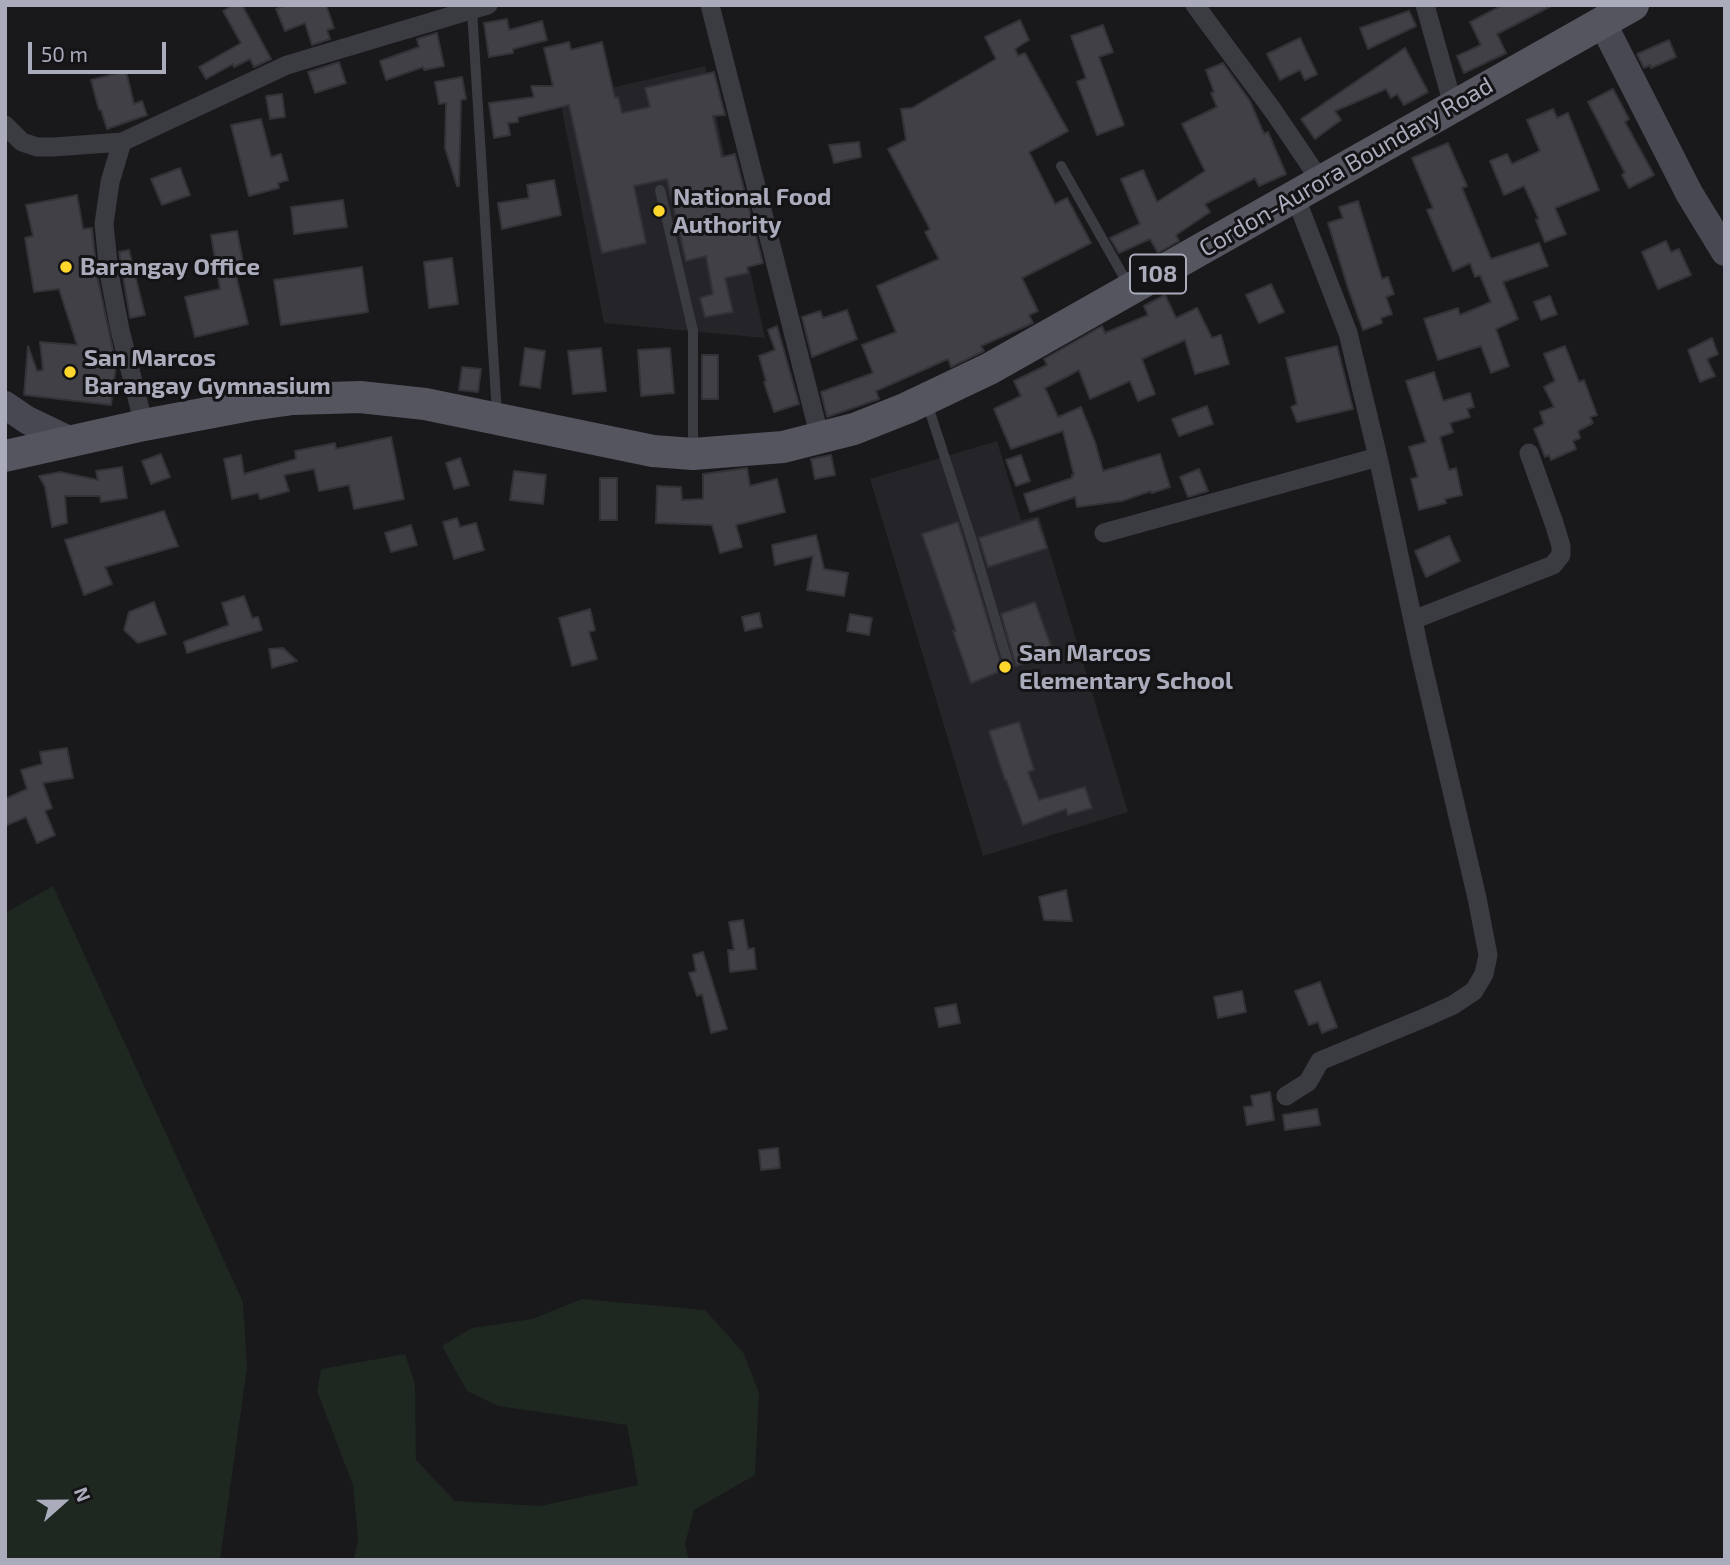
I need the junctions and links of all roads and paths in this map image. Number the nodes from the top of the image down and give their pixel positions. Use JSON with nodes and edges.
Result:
{"nodes":[{"id":1,"x":710,"y":5,"type":"edge"},
{"id":2,"x":1195,"y":5,"type":"edge"},
{"id":3,"x":1425,"y":5,"type":"edge"},
{"id":4,"x":1633,"y":5,"type":"edge"},
{"id":5,"x":480,"y":7,"type":"edge"},
{"id":6,"x":1603,"y":24,"type":"junction"},
{"id":7,"x":1453,"y":105,"type":"junction"},
{"id":8,"x":5,"y":125,"type":"edge"},
{"id":9,"x":122,"y":142,"type":"junction"},
{"id":10,"x":1061,"y":166,"type":"dead end"},
{"id":11,"x":1307,"y":188,"type":"junction"},
{"id":12,"x":660,"y":190,"type":"dead end"},
{"id":13,"x":1725,"y":252,"type":"edge"},
{"id":14,"x":1131,"y":289,"type":"junction"},
{"id":15,"x":926,"y":399,"type":"junction"},
{"id":16,"x":5,"y":405,"type":"edge"},
{"id":17,"x":497,"y":419,"type":"junction"},
{"id":18,"x":144,"y":425,"type":"junction"},
{"id":19,"x":820,"y":438,"type":"junction"},
{"id":20,"x":73,"y":442,"type":"junction"},
{"id":21,"x":1529,"y":453,"type":"dead end"},
{"id":22,"x":693,"y":454,"type":"junction"},
{"id":23,"x":5,"y":456,"type":"edge"},
{"id":24,"x":1378,"y":457,"type":"junction"},
{"id":25,"x":1104,"y":533,"type":"dead end"},
{"id":26,"x":1413,"y":620,"type":"junction"},
{"id":27,"x":1009,"y":666,"type":"dead end"},
{"id":28,"x":1286,"y":1096,"type":"dead end"}],
"edges":[{"from":1,"to":19,"type":"street"},
{"from":2,"to":11,"type":"street"},
{"from":3,"to":7,"type":"street"},
{"from":4,"to":6,"type":"main road","name":"Cordon-Aurora Boundary Road","number":"108"},
{"from":5,"to":9,"type":"street"},
{"from":5,"to":17,"type":"lane"},
{"from":6,"to":7,"type":"main road","name":"Cordon-Aurora Boundary Road","number":"108"},
{"from":6,"to":13,"type":"street"},
{"from":7,"to":11,"type":"main road","name":"Cordon-Aurora Boundary Road","number":"108"},
{"from":8,"to":9,"type":"street"},
{"from":9,"to":18,"type":"street"},
{"from":10,"to":14,"type":"lane"},
{"from":11,"to":14,"type":"main road","name":"Cordon-Aurora Boundary Road","number":"108"},
{"from":11,"to":24,"type":"street"},
{"from":12,"to":22,"type":"lane"},
{"from":14,"to":15,"type":"main road","name":"Cordon-Aurora Boundary Road","number":"108"},
{"from":15,"to":19,"type":"main road","name":"Cordon-Aurora Boundary Road","number":"108"},
{"from":15,"to":27,"type":"lane"},
{"from":16,"to":20,"type":"street"},
{"from":17,"to":18,"type":"main road","name":"Cordon-Aurora Boundary Road","number":"108"},
{"from":17,"to":22,"type":"main road","name":"Cordon-Aurora Boundary Road","number":"108"},
{"from":18,"to":20,"type":"main road","name":"Cordon-Aurora Boundary Road","number":"108"},
{"from":19,"to":22,"type":"main road","name":"Cordon-Aurora Boundary Road","number":"108"},
{"from":20,"to":23,"type":"main road","name":"Cordon-Aurora Boundary Road","number":"108"},
{"from":21,"to":26,"type":"street"},
{"from":24,"to":25,"type":"street"},
{"from":24,"to":26,"type":"street"},
{"from":26,"to":28,"type":"street"}]}
